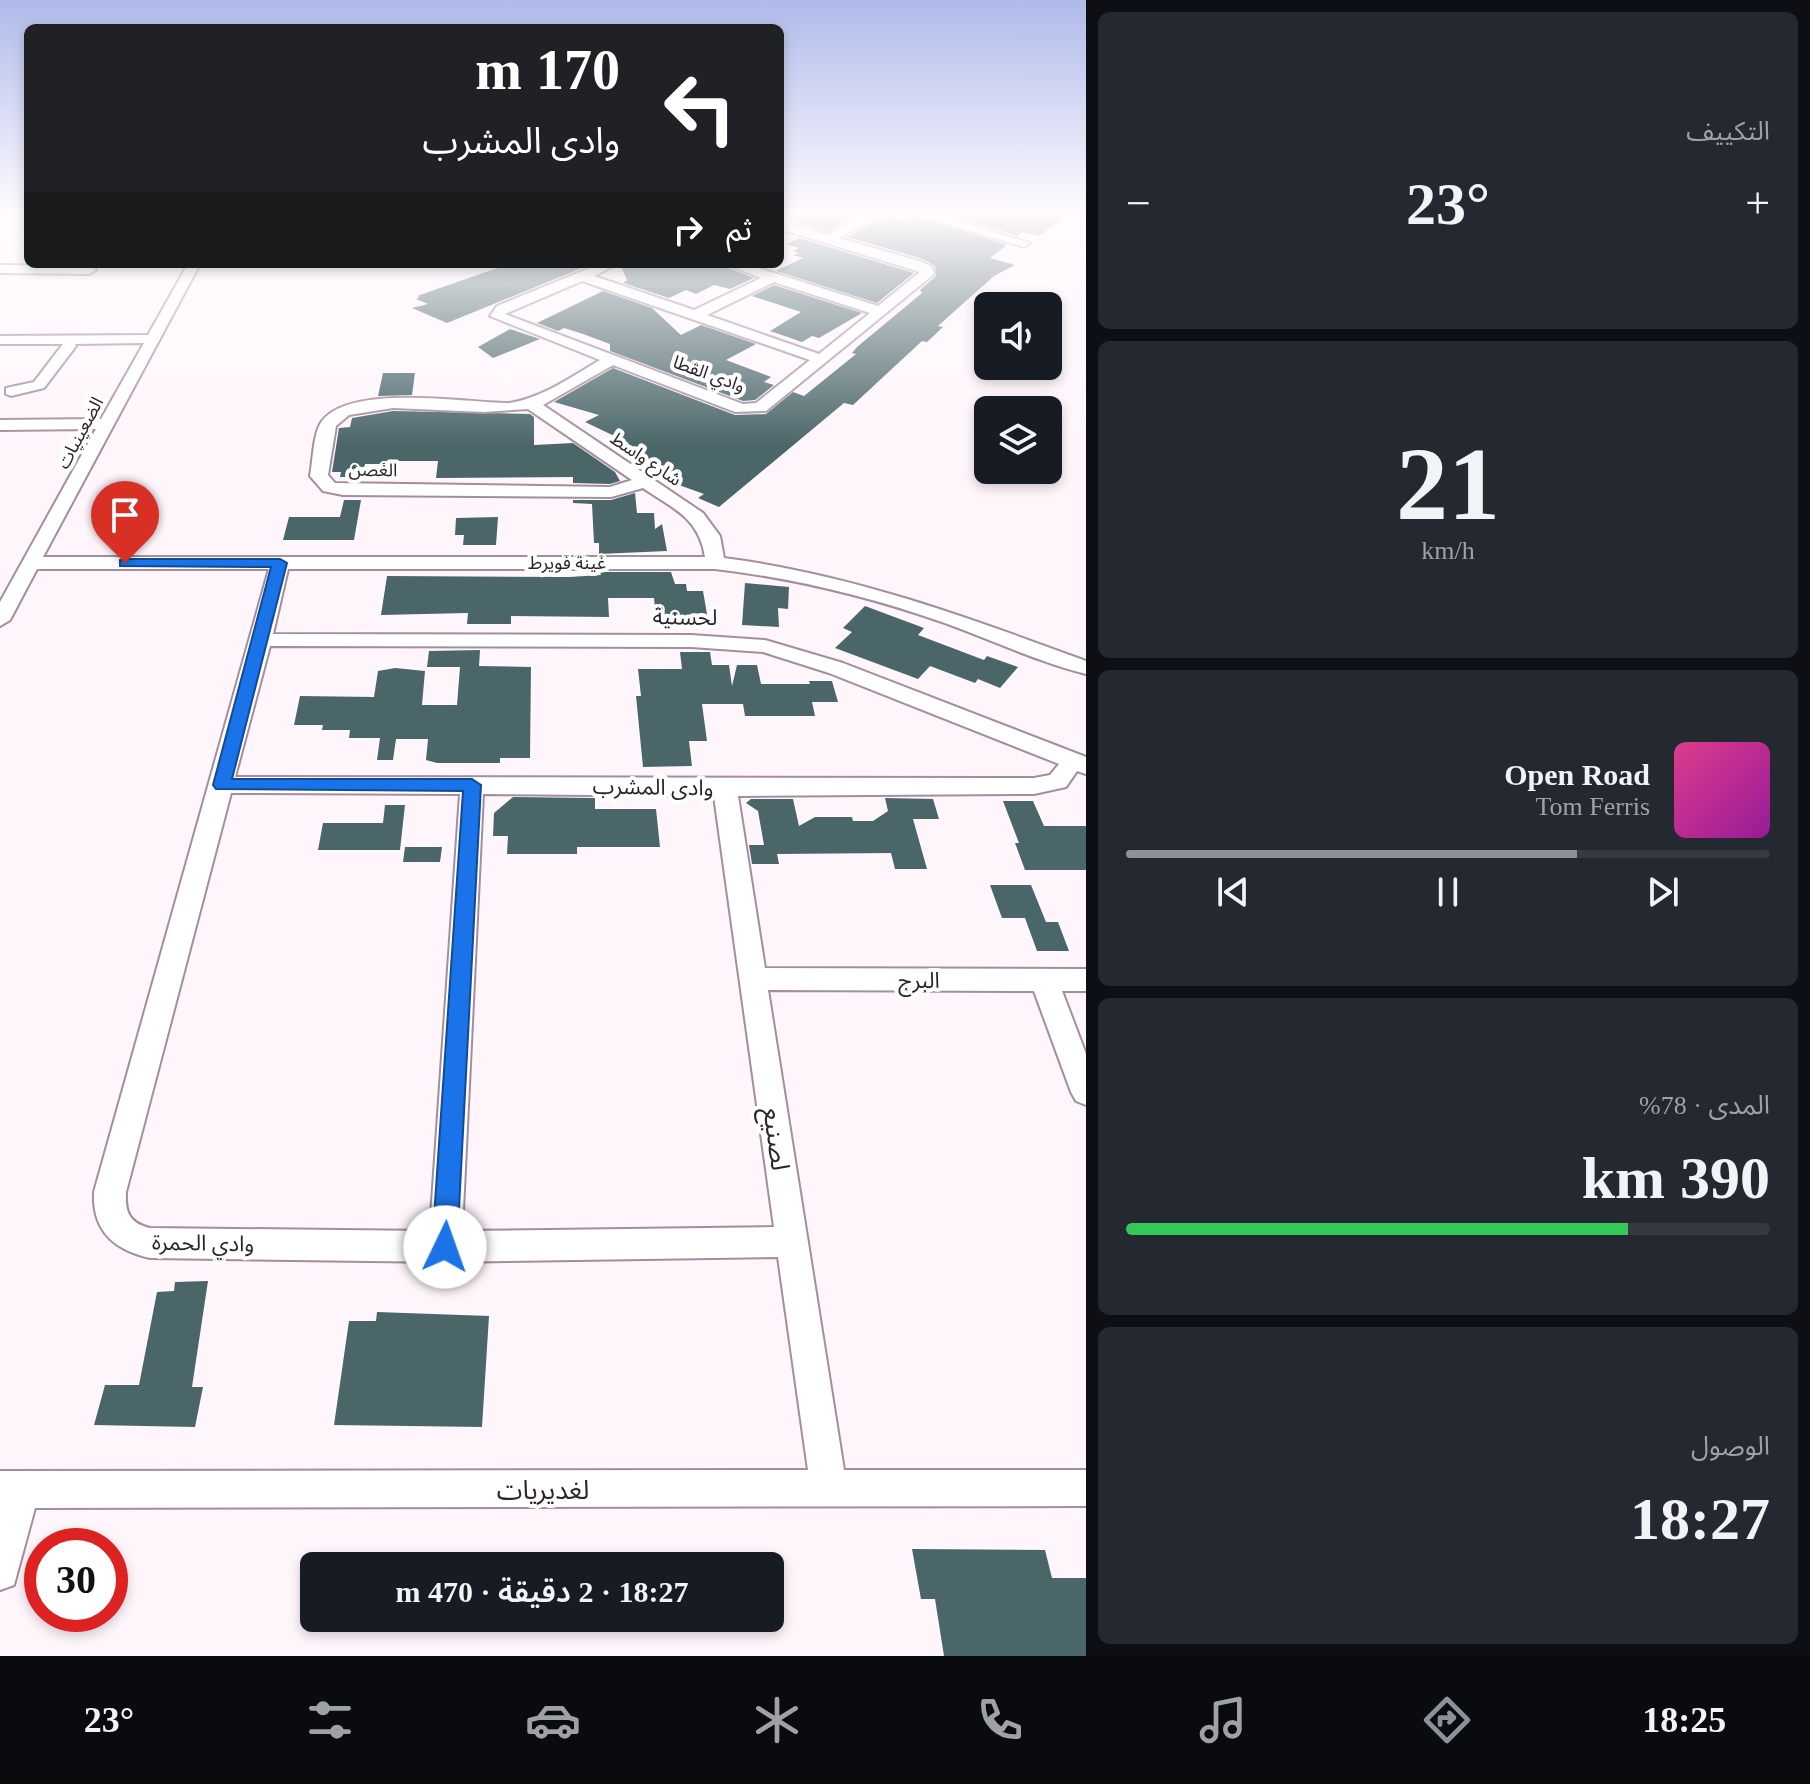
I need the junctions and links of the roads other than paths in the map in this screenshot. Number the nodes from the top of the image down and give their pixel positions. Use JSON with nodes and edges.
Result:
{"nodes":[{"id":1,"x":179,"y":292,"type":"edge"},
{"id":2,"x":543,"y":292,"type":"edge"},
{"id":3,"x":629,"y":292,"type":"edge"},
{"id":4,"x":742,"y":292,"type":"edge"},
{"id":5,"x":821,"y":292,"type":"edge"},
{"id":6,"x":905,"y":292,"type":"edge"},
{"id":7,"x":882,"y":312,"type":"junction"},
{"id":8,"x":695,"y":315,"type":"junction"},
{"id":9,"x":154,"y":339,"type":"junction"},
{"id":10,"x":0,"y":340,"type":"edge"},
{"id":11,"x":69,"y":346,"type":"dead end"},
{"id":12,"x":613,"y":359,"type":"junction"},
{"id":13,"x":823,"y":360,"type":"junction"},
{"id":14,"x":6,"y":389,"type":"edge"},
{"id":15,"x":531,"y":404,"type":"junction"},
{"id":16,"x":0,"y":417,"type":"edge"},
{"id":17,"x":107,"y":424,"type":"junction"},
{"id":18,"x":0,"y":425,"type":"edge"},
{"id":19,"x":645,"y":482,"type":"junction"},
{"id":20,"x":32,"y":563,"type":"junction"},
{"id":21,"x":280,"y":563,"type":"junction"},
{"id":22,"x":715,"y":563,"type":"junction"},
{"id":23,"x":0,"y":620,"type":"edge"},
{"id":24,"x":261,"y":640,"type":"junction"},
{"id":25,"x":1086,"y":668,"type":"edge"},
{"id":26,"x":1080,"y":764,"type":"edge"},
{"id":27,"x":222,"y":785,"type":"junction"},
{"id":28,"x":472,"y":785,"type":"junction"},
{"id":29,"x":725,"y":788,"type":"junction"},
{"id":30,"x":753,"y":979,"type":"junction"},
{"id":31,"x":1044,"y":980,"type":"junction"},
{"id":32,"x":1086,"y":980,"type":"edge"},
{"id":33,"x":1086,"y":1092,"type":"edge"},
{"id":34,"x":791,"y":1242,"type":"junction"},
{"id":35,"x":445,"y":1247,"type":"junction"},
{"id":36,"x":1086,"y":1488,"type":"edge"},
{"id":37,"x":11,"y":1490,"type":"edge"},
{"id":38,"x":829,"y":1490,"type":"junction"},
{"id":39,"x":0,"y":1571,"type":"edge"}],
"edges":[{"from":1,"to":9,"type":"street","name":"الضعينيات"},
{"from":2,"to":12,"type":"street","name":"وادي القطا"},
{"from":3,"to":8,"type":"street"},
{"from":4,"to":8,"type":"street"},
{"from":5,"to":7,"type":"street"},
{"from":6,"to":7,"type":"street","name":"وادي القطا"},
{"from":7,"to":13,"type":"street","name":"وادي القطا"},
{"from":8,"to":13,"type":"street"},
{"from":9,"to":10,"type":"street"},
{"from":9,"to":17,"type":"street","name":"الضعينيات"},
{"from":11,"to":14,"type":"street"},
{"from":12,"to":13,"type":"street","name":"وادي القطا"},
{"from":12,"to":15,"type":"street"},
{"from":14,"to":16,"type":"street"},
{"from":15,"to":19,"type":"street","name":"شارع واسط"},
{"from":15,"to":19,"type":"street","name":"الغصن"},
{"from":17,"to":18,"type":"street"},
{"from":17,"to":20,"type":"street","name":"الضعينيات"},
{"from":19,"to":22,"type":"street","name":"شارع واسط"},
{"from":20,"to":21,"type":"street","name":"غينة فويرط"},
{"from":20,"to":23,"type":"street","name":"الضعينيات"},
{"from":21,"to":22,"type":"street","name":"غينة فويرط"},
{"from":21,"to":24,"type":"street","name":"وادي الحمرة"},
{"from":22,"to":25,"type":"street","name":"غينة فويرط"},
{"from":24,"to":26,"type":"street","name":"لحسنية"},
{"from":24,"to":27,"type":"street","name":"وادي الحمرة"},
{"from":26,"to":29,"type":"street","name":"وادى المشرب"},
{"from":27,"to":28,"type":"street","name":"وادى المشرب"},
{"from":27,"to":35,"type":"street","name":"وادي الحمرة"},
{"from":28,"to":29,"type":"street","name":"وادى المشرب"},
{"from":28,"to":35,"type":"street"},
{"from":29,"to":30,"type":"street","name":"لصنيع"},
{"from":30,"to":31,"type":"street","name":"البرج"},
{"from":30,"to":34,"type":"street","name":"لصنيع"},
{"from":31,"to":32,"type":"street","name":"البرج"},
{"from":31,"to":33,"type":"street"},
{"from":34,"to":35,"type":"street","name":"وادي الحمرة"},
{"from":34,"to":38,"type":"street","name":"لصنيع"},
{"from":36,"to":38,"type":"street","name":"لغديريات"},
{"from":37,"to":38,"type":"street","name":"لغديريات"},
{"from":37,"to":39,"type":"street"}]}
